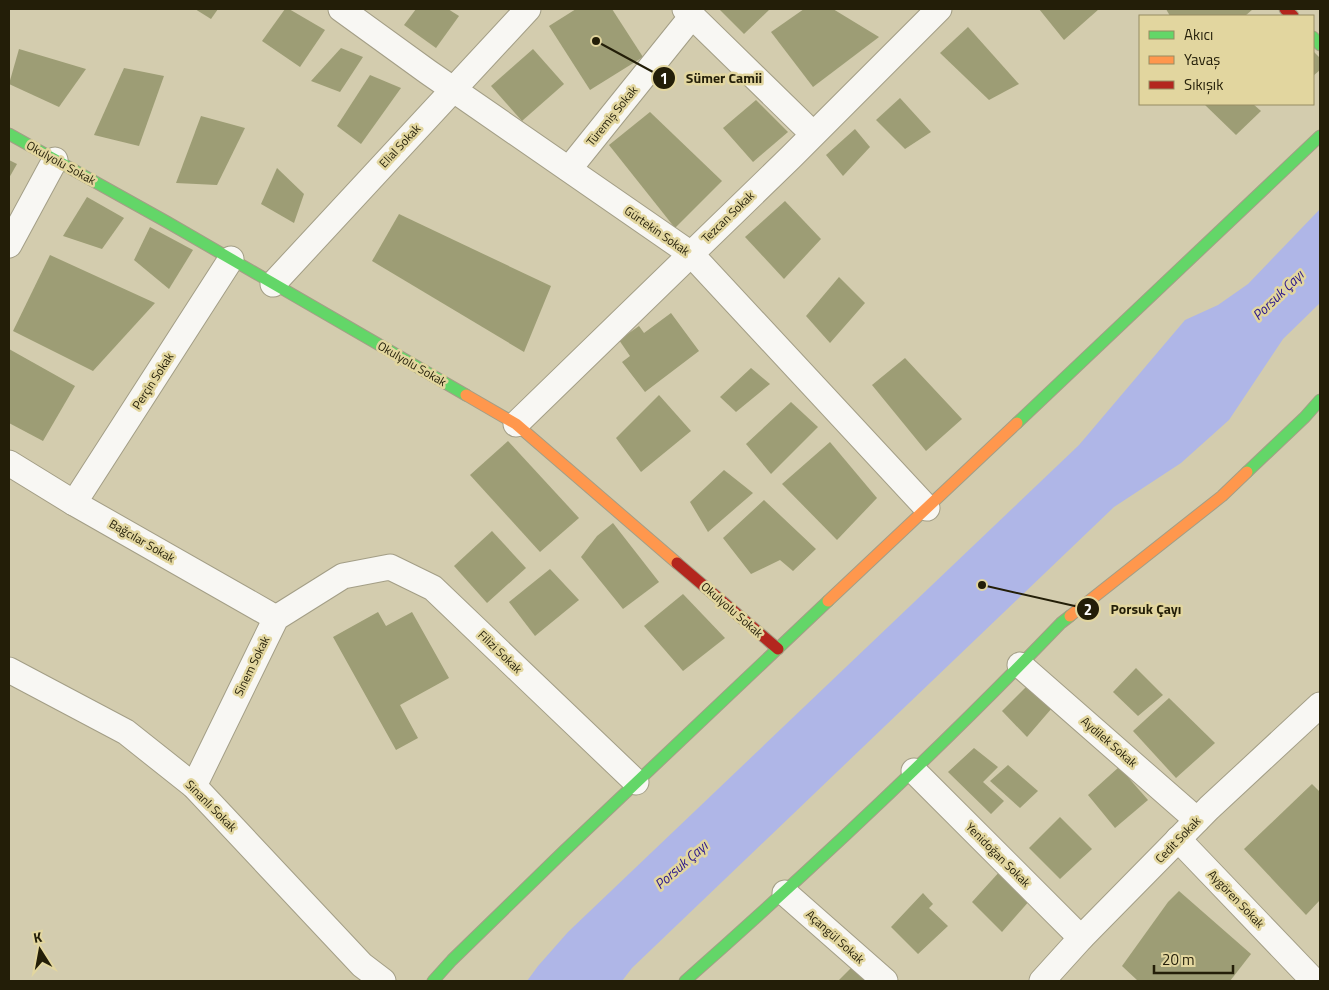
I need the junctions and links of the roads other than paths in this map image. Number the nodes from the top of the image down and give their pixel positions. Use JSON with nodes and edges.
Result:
{"nodes":[{"id":1,"x":341,"y":9,"type":"edge"},
{"id":2,"x":528,"y":9,"type":"edge"},
{"id":3,"x":939,"y":9,"type":"edge"},
{"id":4,"x":688,"y":12,"type":"edge"},
{"id":5,"x":452,"y":89,"type":"junction"},
{"id":6,"x":9,"y":134,"type":"edge"},
{"id":7,"x":813,"y":134,"type":"junction"},
{"id":8,"x":1320,"y":136,"type":"edge"},
{"id":9,"x":55,"y":160,"type":"junction"},
{"id":10,"x":569,"y":170,"type":"junction"},
{"id":11,"x":9,"y":244,"type":"edge"},
{"id":12,"x":691,"y":254,"type":"junction"},
{"id":13,"x":231,"y":259,"type":"junction"},
{"id":14,"x":274,"y":284,"type":"junction"},
{"id":15,"x":1320,"y":400,"type":"edge"},
{"id":16,"x":516,"y":424,"type":"junction"},
{"id":17,"x":9,"y":463,"type":"edge"},
{"id":18,"x":74,"y":503,"type":"junction"},
{"id":19,"x":927,"y":508,"type":"junction"},
{"id":20,"x":276,"y":618,"type":"junction"},
{"id":21,"x":778,"y":649,"type":"junction"},
{"id":22,"x":1020,"y":665,"type":"junction"},
{"id":23,"x":9,"y":670,"type":"edge"},
{"id":24,"x":1316,"y":719,"type":"edge"},
{"id":25,"x":914,"y":771,"type":"junction"},
{"id":26,"x":636,"y":782,"type":"junction"},
{"id":27,"x":194,"y":786,"type":"junction"},
{"id":28,"x":1197,"y":820,"type":"junction"},
{"id":29,"x":1178,"y":839,"type":"junction"},
{"id":30,"x":785,"y":892,"type":"junction"},
{"id":31,"x":1081,"y":938,"type":"junction"},
{"id":32,"x":692,"y":978,"type":"edge"},
{"id":33,"x":383,"y":981,"type":"edge"},
{"id":34,"x":433,"y":981,"type":"edge"},
{"id":35,"x":885,"y":981,"type":"edge"},
{"id":36,"x":1043,"y":981,"type":"edge"},
{"id":37,"x":1314,"y":981,"type":"edge"}],
"edges":[{"from":1,"to":5,"type":"street","name":"Gürtekin Sokak"},
{"from":2,"to":5,"type":"street","name":"Elial Sokak"},
{"from":3,"to":7,"type":"street","name":"Tezcan Sokak"},
{"from":4,"to":7,"type":"street"},
{"from":4,"to":10,"type":"street","name":"Türemiş Sokak"},
{"from":5,"to":10,"type":"street","name":"Gürtekin Sokak"},
{"from":5,"to":14,"type":"street","name":"Elial Sokak"},
{"from":6,"to":9,"type":"street","name":"Okulyolu Sokak"},
{"from":7,"to":12,"type":"street","name":"Tezcan Sokak"},
{"from":8,"to":19,"type":"street"},
{"from":9,"to":11,"type":"street"},
{"from":9,"to":13,"type":"street","name":"Okulyolu Sokak"},
{"from":10,"to":12,"type":"street","name":"Gürtekin Sokak"},
{"from":12,"to":16,"type":"street","name":"Tezcan Sokak"},
{"from":12,"to":19,"type":"street","name":"Gürtekin Sokak"},
{"from":13,"to":14,"type":"street","name":"Okulyolu Sokak"},
{"from":13,"to":18,"type":"street","name":"Perçin Sokak"},
{"from":14,"to":16,"type":"street","name":"Okulyolu Sokak"},
{"from":15,"to":22,"type":"street"},
{"from":16,"to":21,"type":"street","name":"Okulyolu Sokak"},
{"from":17,"to":18,"type":"street","name":"Bağcılar Sokak"},
{"from":18,"to":20,"type":"street","name":"Bağcılar Sokak"},
{"from":19,"to":21,"type":"street"},
{"from":20,"to":26,"type":"street","name":"Filizi Sokak"},
{"from":20,"to":27,"type":"street","name":"Sinem Sokak"},
{"from":21,"to":26,"type":"street"},
{"from":22,"to":25,"type":"street"},
{"from":22,"to":28,"type":"street","name":"Aydilek Sokak"},
{"from":23,"to":27,"type":"street","name":"Sinanlı Sokak"},
{"from":24,"to":28,"type":"street","name":"Cedit Sokak"},
{"from":25,"to":30,"type":"street"},
{"from":25,"to":31,"type":"street","name":"Yenidoğan Sokak"},
{"from":26,"to":34,"type":"street"},
{"from":27,"to":33,"type":"street","name":"Sinanlı Sokak"},
{"from":28,"to":29,"type":"street","name":"Cedit Sokak"},
{"from":29,"to":31,"type":"street","name":"Cedit Sokak"},
{"from":29,"to":37,"type":"street","name":"Aygören Sokak"},
{"from":30,"to":32,"type":"street"},
{"from":30,"to":35,"type":"street","name":"Açangül Sokak"},
{"from":31,"to":36,"type":"street","name":"Cedit Sokak"}]}
